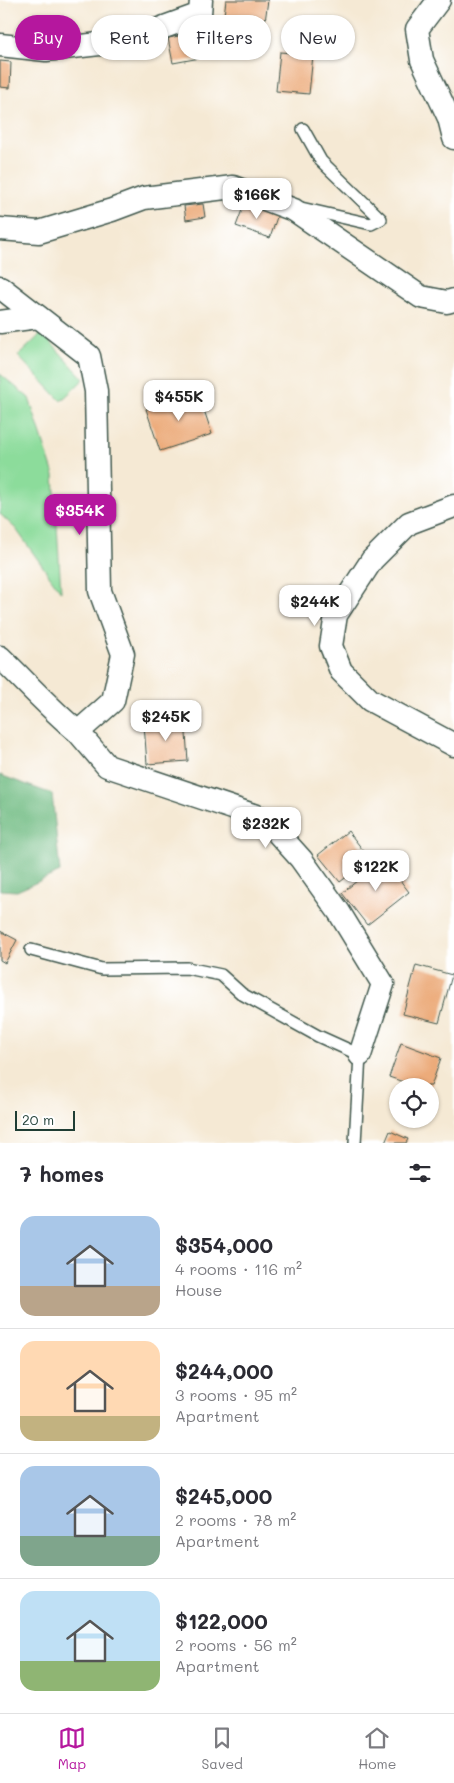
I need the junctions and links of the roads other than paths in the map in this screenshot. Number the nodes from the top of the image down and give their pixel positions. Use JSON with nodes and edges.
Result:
{"nodes":[{"id":1,"x":201,"y":0,"type":"edge"},
{"id":2,"x":439,"y":0,"type":"edge"},
{"id":3,"x":0,"y":45,"type":"edge"},
{"id":4,"x":302,"y":129,"type":"dead end"},
{"id":5,"x":454,"y":138,"type":"edge"},
{"id":6,"x":294,"y":210,"type":"junction"},
{"id":7,"x":0,"y":229,"type":"edge"},
{"id":8,"x":0,"y":287,"type":"edge"},
{"id":9,"x":454,"y":300,"type":"edge"},
{"id":10,"x":38,"y":317,"type":"junction"},
{"id":11,"x":0,"y":322,"type":"edge"},
{"id":12,"x":454,"y":506,"type":"edge"},
{"id":13,"x":0,"y":658,"type":"edge"},
{"id":14,"x":78,"y":732,"type":"junction"},
{"id":15,"x":454,"y":745,"type":"edge"},
{"id":16,"x":31,"y":950,"type":"dead end"},
{"id":17,"x":360,"y":1054,"type":"junction"},
{"id":18,"x":355,"y":1143,"type":"edge"}],
"edges":[{"from":1,"to":3,"type":"street"},
{"from":2,"to":5,"type":"street"},
{"from":4,"to":6,"type":"lane"},
{"from":6,"to":7,"type":"street"},
{"from":6,"to":9,"type":"street"},
{"from":8,"to":10,"type":"street"},
{"from":10,"to":11,"type":"street"},
{"from":10,"to":14,"type":"street"},
{"from":12,"to":15,"type":"street"},
{"from":13,"to":14,"type":"street"},
{"from":14,"to":17,"type":"street"},
{"from":16,"to":17,"type":"lane"},
{"from":17,"to":18,"type":"lane"}]}
